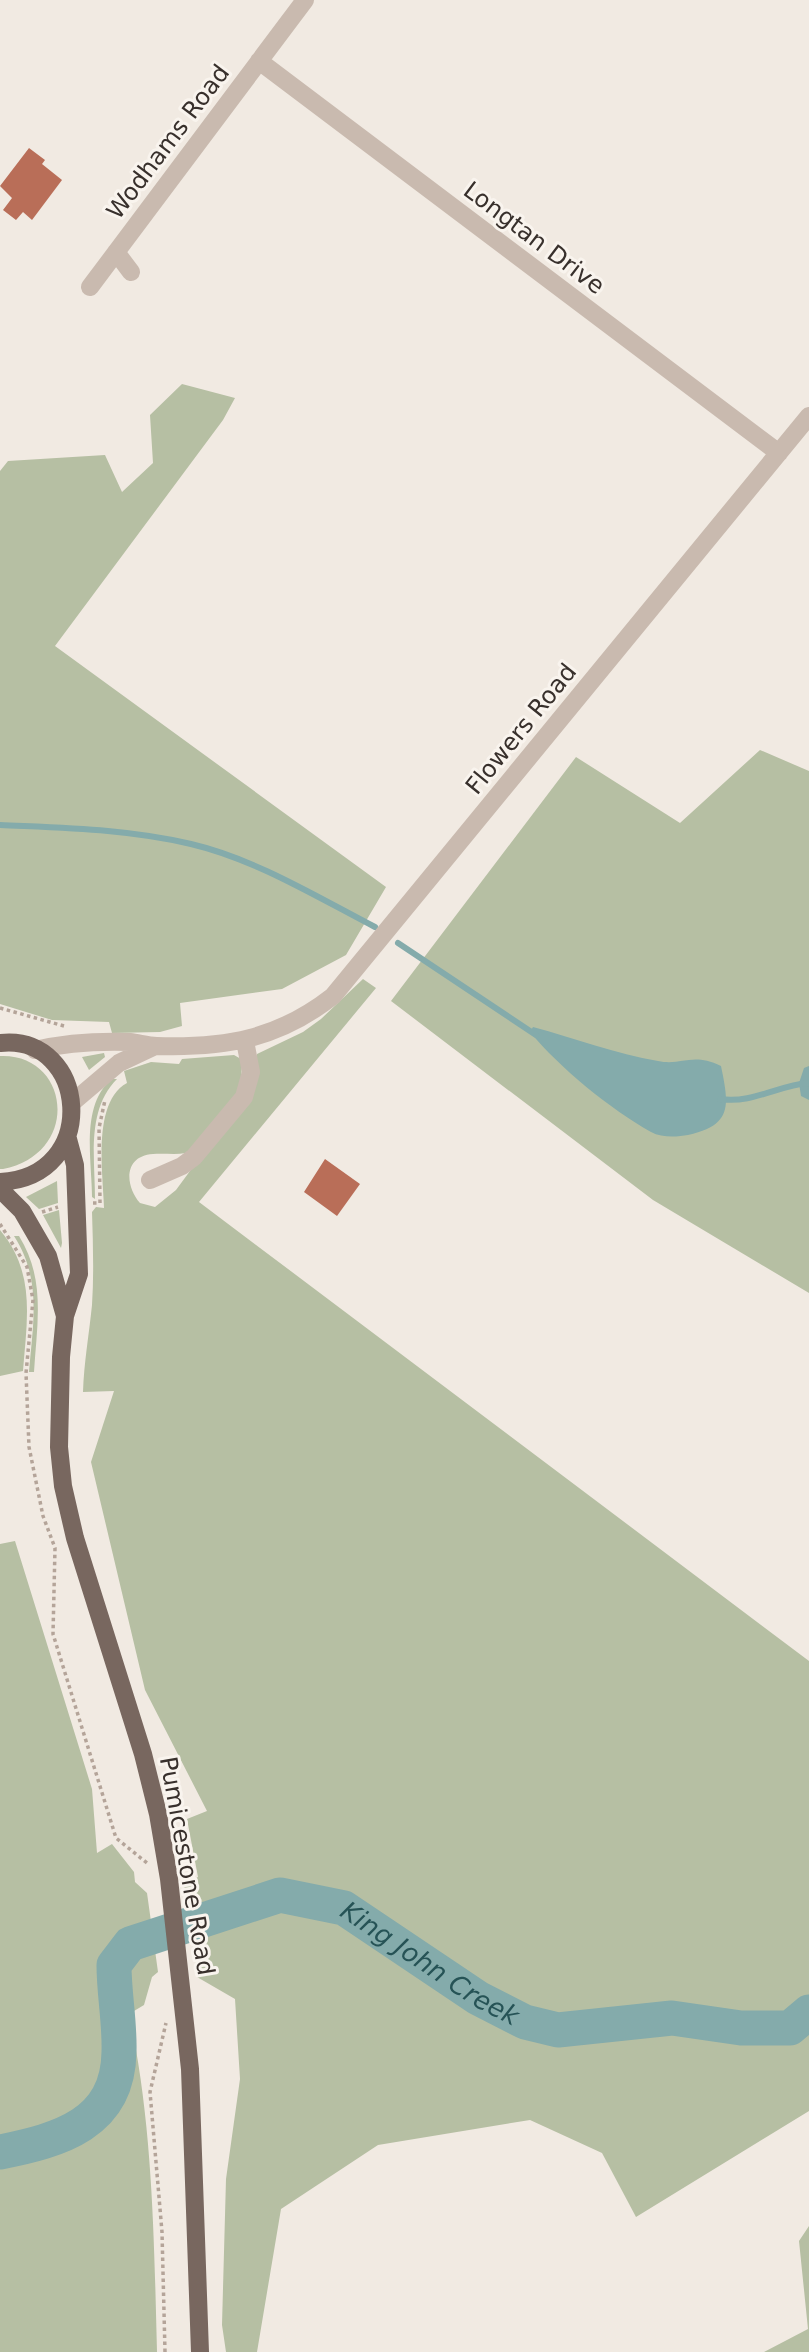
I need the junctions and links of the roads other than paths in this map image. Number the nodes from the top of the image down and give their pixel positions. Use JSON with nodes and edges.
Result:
{"nodes":[{"id":1,"x":305,"y":0,"type":"edge"},
{"id":2,"x":259,"y":61,"type":"junction"},
{"id":3,"x":116,"y":252,"type":"junction"},
{"id":4,"x":131,"y":272,"type":"dead end"},
{"id":5,"x":90,"y":287,"type":"dead end"},
{"id":6,"x":809,"y":416,"type":"edge"},
{"id":7,"x":779,"y":453,"type":"junction"},
{"id":8,"x":2,"y":1041,"type":"edge"},
{"id":9,"x":245,"y":1041,"type":"junction"},
{"id":10,"x":155,"y":1046,"type":"junction"},
{"id":11,"x":34,"y":1049,"type":"junction"},
{"id":12,"x":72,"y":1102,"type":"junction"},
{"id":13,"x":68,"y":1139,"type":"junction"},
{"id":14,"x":150,"y":1180,"type":"dead end"},
{"id":15,"x":0,"y":1182,"type":"edge"},
{"id":16,"x":0,"y":1189,"type":"edge"},
{"id":17,"x":65,"y":1316,"type":"junction"},
{"id":18,"x":201,"y":2352,"type":"edge"}],
"edges":[{"from":1,"to":2,"type":"street","name":"Wodhams Road"},
{"from":2,"to":3,"type":"street","name":"Wodhams Road"},
{"from":2,"to":7,"type":"street","name":"Longtan Drive"},
{"from":3,"to":4,"type":"street","name":"Wodhams Road"},
{"from":3,"to":5,"type":"street","name":"Wodhams Road"},
{"from":6,"to":7,"type":"street","name":"Flowers Road"},
{"from":7,"to":9,"type":"street","name":"Flowers Road"},
{"from":8,"to":11,"type":"main road"},
{"from":9,"to":10,"type":"street","name":"Flowers Road"},
{"from":9,"to":14,"type":"street"},
{"from":10,"to":11,"type":"street","name":"Flowers Road"},
{"from":10,"to":12,"type":"street","name":"Flowers Road"},
{"from":11,"to":12,"type":"main road"},
{"from":12,"to":13,"type":"main road"},
{"from":13,"to":15,"type":"main road"},
{"from":13,"to":17,"type":"main road","name":"Pumicestone Road"},
{"from":16,"to":17,"type":"main road","name":"Pumicestone Road"},
{"from":17,"to":18,"type":"main road","name":"Pumicestone Road"}]}
